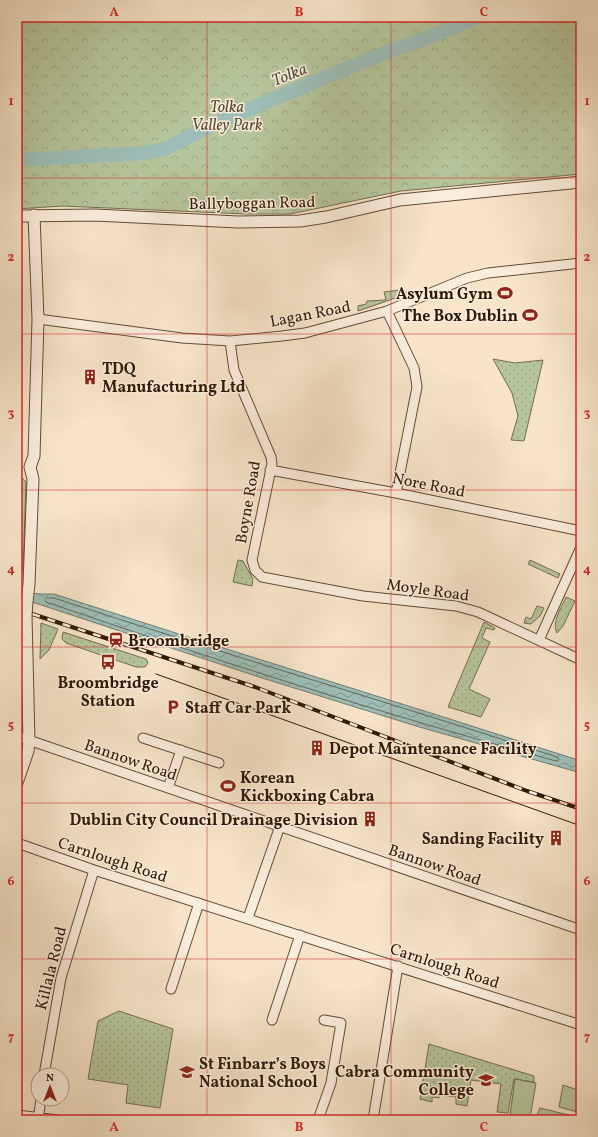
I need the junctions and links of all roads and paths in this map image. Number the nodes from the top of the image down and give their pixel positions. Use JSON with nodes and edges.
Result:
{"nodes":[{"id":1,"x":581,"y":182,"type":"edge"},
{"id":2,"x":34,"y":215,"type":"junction"},
{"id":3,"x":17,"y":216,"type":"edge"},
{"id":4,"x":581,"y":263,"type":"edge"},
{"id":5,"x":387,"y":311,"type":"junction"},
{"id":6,"x":38,"y":319,"type":"junction"},
{"id":7,"x":230,"y":341,"type":"junction"},
{"id":8,"x":270,"y":470,"type":"junction"},
{"id":9,"x":396,"y":492,"type":"junction"},
{"id":10,"x":581,"y":531,"type":"edge"},
{"id":11,"x":581,"y":547,"type":"edge"},
{"id":12,"x":262,"y":577,"type":"joint"},
{"id":13,"x":539,"y":640,"type":"junction"},
{"id":14,"x":581,"y":660,"type":"edge"},
{"id":15,"x":17,"y":736,"type":"edge"},
{"id":16,"x":143,"y":738,"type":"dead end"},
{"id":17,"x":29,"y":741,"type":"junction"},
{"id":18,"x":181,"y":750,"type":"junction"},
{"id":19,"x":219,"y":763,"type":"dead end"},
{"id":20,"x":17,"y":783,"type":"edge"},
{"id":21,"x":168,"y":788,"type":"junction"},
{"id":22,"x":280,"y":826,"type":"junction"},
{"id":23,"x":17,"y":843,"type":"edge"},
{"id":24,"x":94,"y":870,"type":"junction"},
{"id":25,"x":199,"y":903,"type":"junction"},
{"id":26,"x":248,"y":918,"type":"junction"},
{"id":27,"x":581,"y":930,"type":"edge"},
{"id":28,"x":300,"y":935,"type":"junction"},
{"id":29,"x":398,"y":966,"type":"junction"},
{"id":30,"x":171,"y":989,"type":"dead end"},
{"id":31,"x":272,"y":1020,"type":"dead end"},
{"id":32,"x":324,"y":1020,"type":"dead end"},
{"id":33,"x":581,"y":1025,"type":"edge"},
{"id":34,"x":45,"y":1067,"type":"edge"},
{"id":35,"x":40,"y":1107,"type":"edge"},
{"id":36,"x":17,"y":1115,"type":"edge"},
{"id":37,"x":38,"y":1119,"type":"edge"},
{"id":38,"x":58,"y":1120,"type":"edge"},
{"id":39,"x":318,"y":1120,"type":"edge"},
{"id":40,"x":373,"y":1120,"type":"edge"}],
"edges":[{"from":1,"to":2,"type":"street","name":"Ballyboggan Road"},
{"from":2,"to":3,"type":"street","name":"Ballyboggan Road"},
{"from":2,"to":6,"type":"street"},
{"from":4,"to":5,"type":"street","name":"Lagan Road"},
{"from":5,"to":7,"type":"street","name":"Lagan Road"},
{"from":5,"to":9,"type":"street"},
{"from":6,"to":7,"type":"street","name":"Lagan Road"},
{"from":6,"to":17,"type":"street","bridge":true},
{"from":7,"to":8,"type":"street","name":"Boyne Road"},
{"from":8,"to":9,"type":"street","name":"Nore Road"},
{"from":8,"to":12,"type":"street","name":"Boyne Road"},
{"from":9,"to":10,"type":"street","name":"Nore Road"},
{"from":11,"to":13,"type":"street"},
{"from":12,"to":13,"type":"street","name":"Moyle Road"},
{"from":13,"to":14,"type":"street","name":"Moyle Road"},
{"from":15,"to":17,"type":"street","name":"Bannow Road"},
{"from":16,"to":18,"type":"street"},
{"from":17,"to":20,"type":"street"},
{"from":17,"to":21,"type":"street","name":"Bannow Road"},
{"from":18,"to":19,"type":"street"},
{"from":18,"to":21,"type":"street"},
{"from":21,"to":22,"type":"street","name":"Bannow Road"},
{"from":22,"to":26,"type":"street"},
{"from":22,"to":27,"type":"street","name":"Bannow Road"},
{"from":23,"to":24,"type":"street","name":"Carnlough Road"},
{"from":24,"to":25,"type":"street","name":"Carnlough Road"},
{"from":24,"to":34,"type":"street","name":"Killala Road"},
{"from":25,"to":26,"type":"street","name":"Carnlough Road"},
{"from":25,"to":30,"type":"street"},
{"from":26,"to":28,"type":"street","name":"Carnlough Road"},
{"from":28,"to":29,"type":"street","name":"Carnlough Road"},
{"from":28,"to":31,"type":"street"},
{"from":29,"to":33,"type":"street","name":"Carnlough Road"},
{"from":29,"to":40,"type":"street"},
{"from":32,"to":39,"type":"street"},
{"from":35,"to":37,"type":"street"},
{"from":36,"to":37,"type":"street"},
{"from":37,"to":38,"type":"street"}]}
